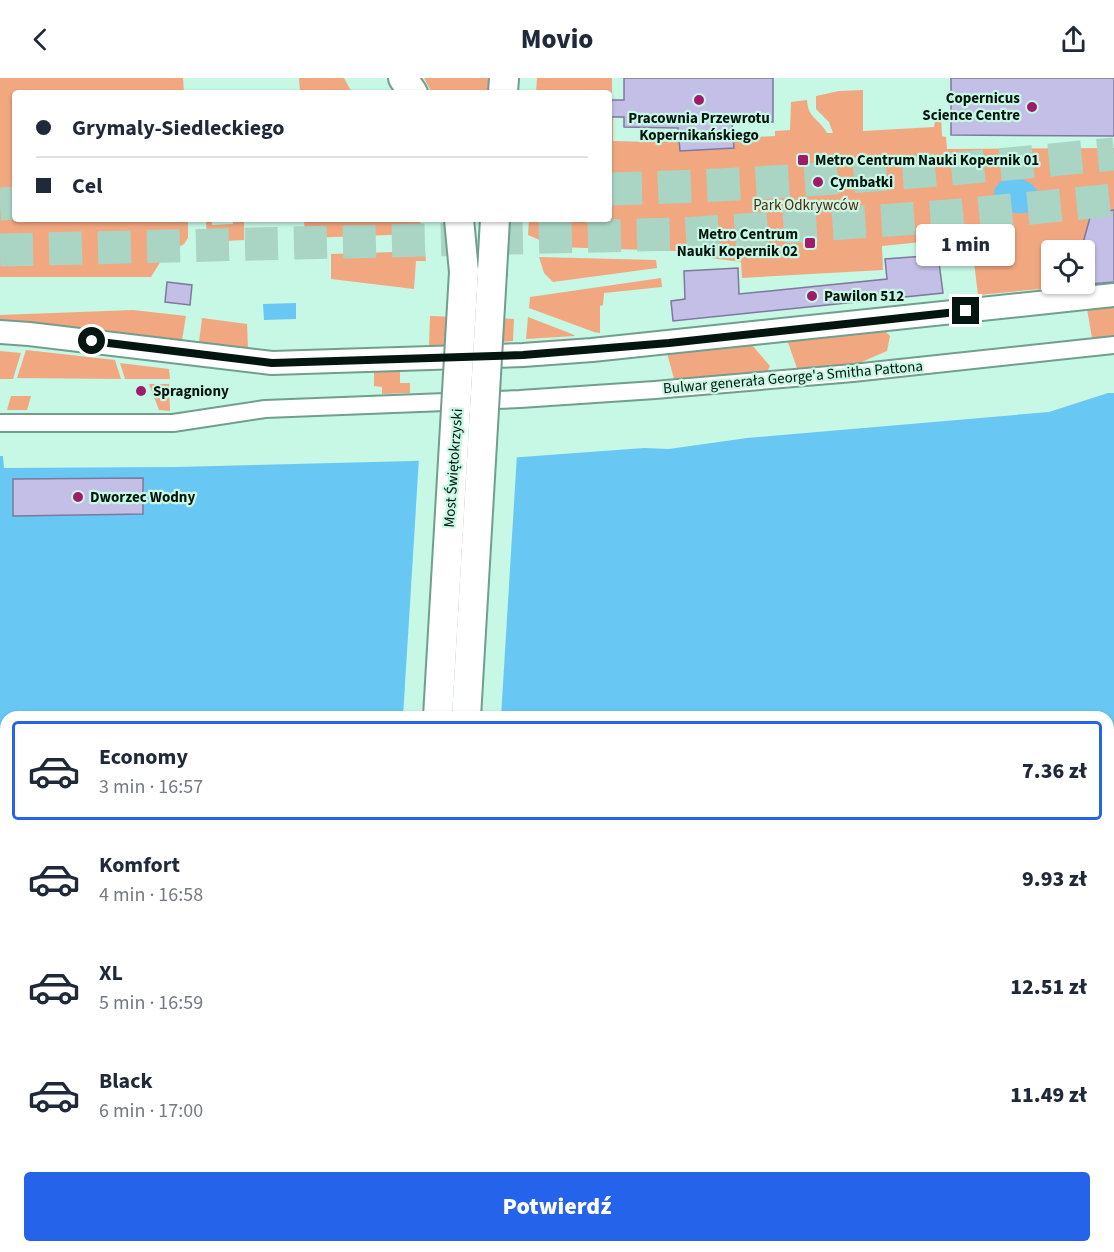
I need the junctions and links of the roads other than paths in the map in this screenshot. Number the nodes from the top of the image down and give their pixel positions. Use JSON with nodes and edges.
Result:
{"nodes":[{"id":1,"x":460,"y":222,"type":"edge"},
{"id":2,"x":494,"y":222,"type":"edge"},
{"id":3,"x":478,"y":272,"type":"junction"},
{"id":4,"x":1114,"y":295,"type":"edge"},
{"id":5,"x":0,"y":332,"type":"edge"},
{"id":6,"x":1114,"y":345,"type":"edge"},
{"id":7,"x":0,"y":423,"type":"edge"},
{"id":8,"x":439,"y":711,"type":"edge"},
{"id":9,"x":466,"y":711,"type":"edge"}],
"edges":[{"from":1,"to":3,"type":"street","name":"Most Świętokrzyski"},
{"from":2,"to":3,"type":"street","name":"Most Świętokrzyski"},
{"from":3,"to":8,"type":"street","name":"Most Świętokrzyski","bridge":true},
{"from":3,"to":9,"type":"street","name":"Most Świętokrzyski","bridge":true},
{"from":4,"to":5,"type":"street"},
{"from":6,"to":7,"type":"street","name":"Bulwar generała George'a Smitha Pattona"}]}
